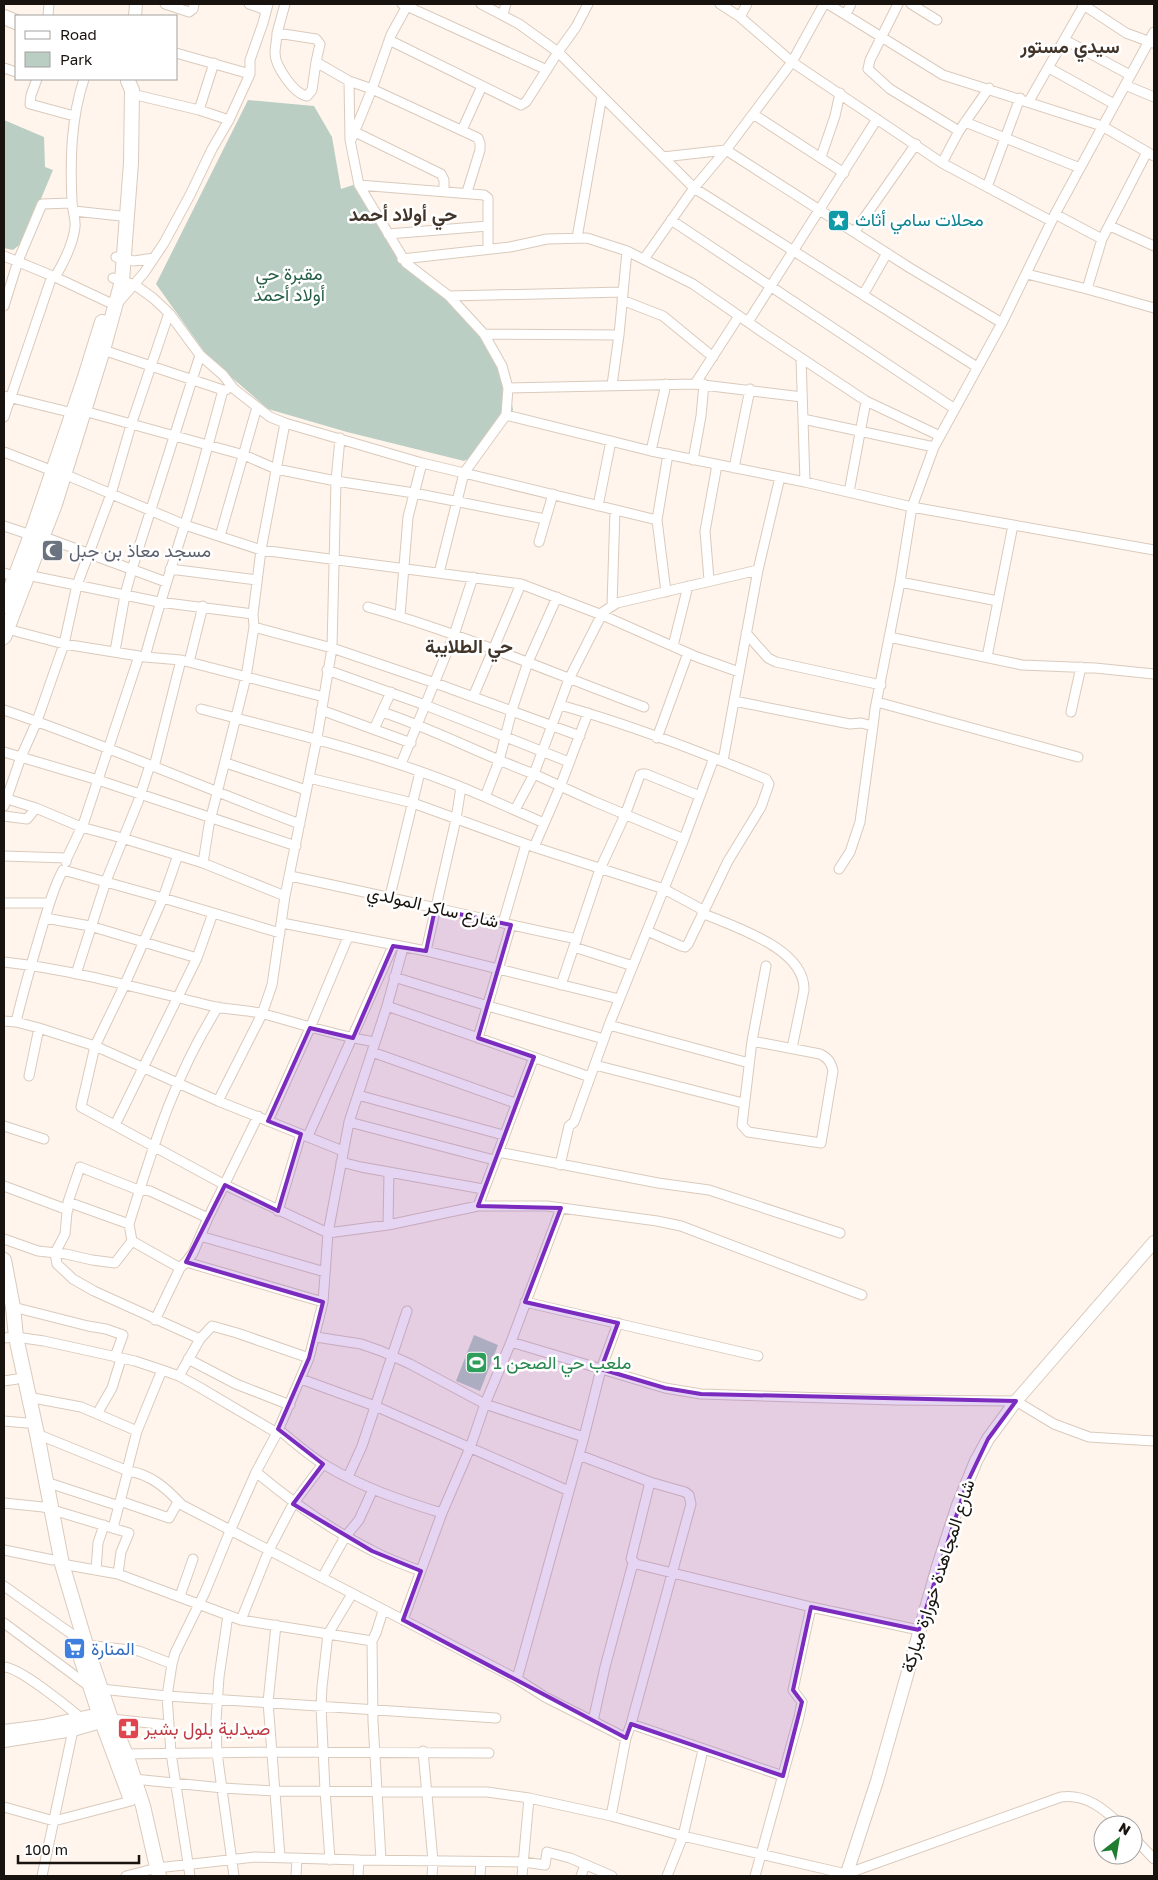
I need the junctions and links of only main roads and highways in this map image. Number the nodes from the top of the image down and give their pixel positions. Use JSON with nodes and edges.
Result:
{"nodes":[{"id":1,"x":129,"y":85,"type":"edge"},
{"id":2,"x":120,"y":258,"type":"junction"},
{"id":3,"x":112,"y":303,"type":"junction"},
{"id":4,"x":79,"y":412,"type":"junction"},
{"id":5,"x":16,"y":575,"type":"edge"},
{"id":6,"x":4,"y":606,"type":"edge"},
{"id":7,"x":6,"y":633,"type":"edge"},
{"id":8,"x":4,"y":1260,"type":"edge"},
{"id":9,"x":8,"y":1312,"type":"edge"},
{"id":10,"x":9,"y":1337,"type":"edge"},
{"id":11,"x":10,"y":1380,"type":"edge"},
{"id":12,"x":47,"y":1508,"type":"junction"},
{"id":13,"x":57,"y":1562,"type":"junction"},
{"id":14,"x":96,"y":1688,"type":"junction"},
{"id":15,"x":106,"y":1717,"type":"junction"},
{"id":16,"x":154,"y":1873,"type":"edge"}],
"edges":[{"from":1,"to":2,"type":"main road"},
{"from":1,"to":2,"type":"main road"},
{"from":2,"to":3,"type":"main road"},
{"from":3,"to":4,"type":"main road"},
{"from":3,"to":4,"type":"main road"},
{"from":4,"to":5,"type":"main road"},
{"from":5,"to":6,"type":"main road"},
{"from":5,"to":7,"type":"main road"},
{"from":8,"to":9,"type":"main road"},
{"from":9,"to":10,"type":"main road"},
{"from":10,"to":11,"type":"main road"},
{"from":10,"to":12,"type":"main road"},
{"from":11,"to":12,"type":"main road"},
{"from":12,"to":13,"type":"main road"},
{"from":13,"to":14,"type":"main road"},
{"from":13,"to":14,"type":"main road"},
{"from":14,"to":15,"type":"main road"},
{"from":15,"to":16,"type":"main road"},
{"from":15,"to":16,"type":"main road"}]}
